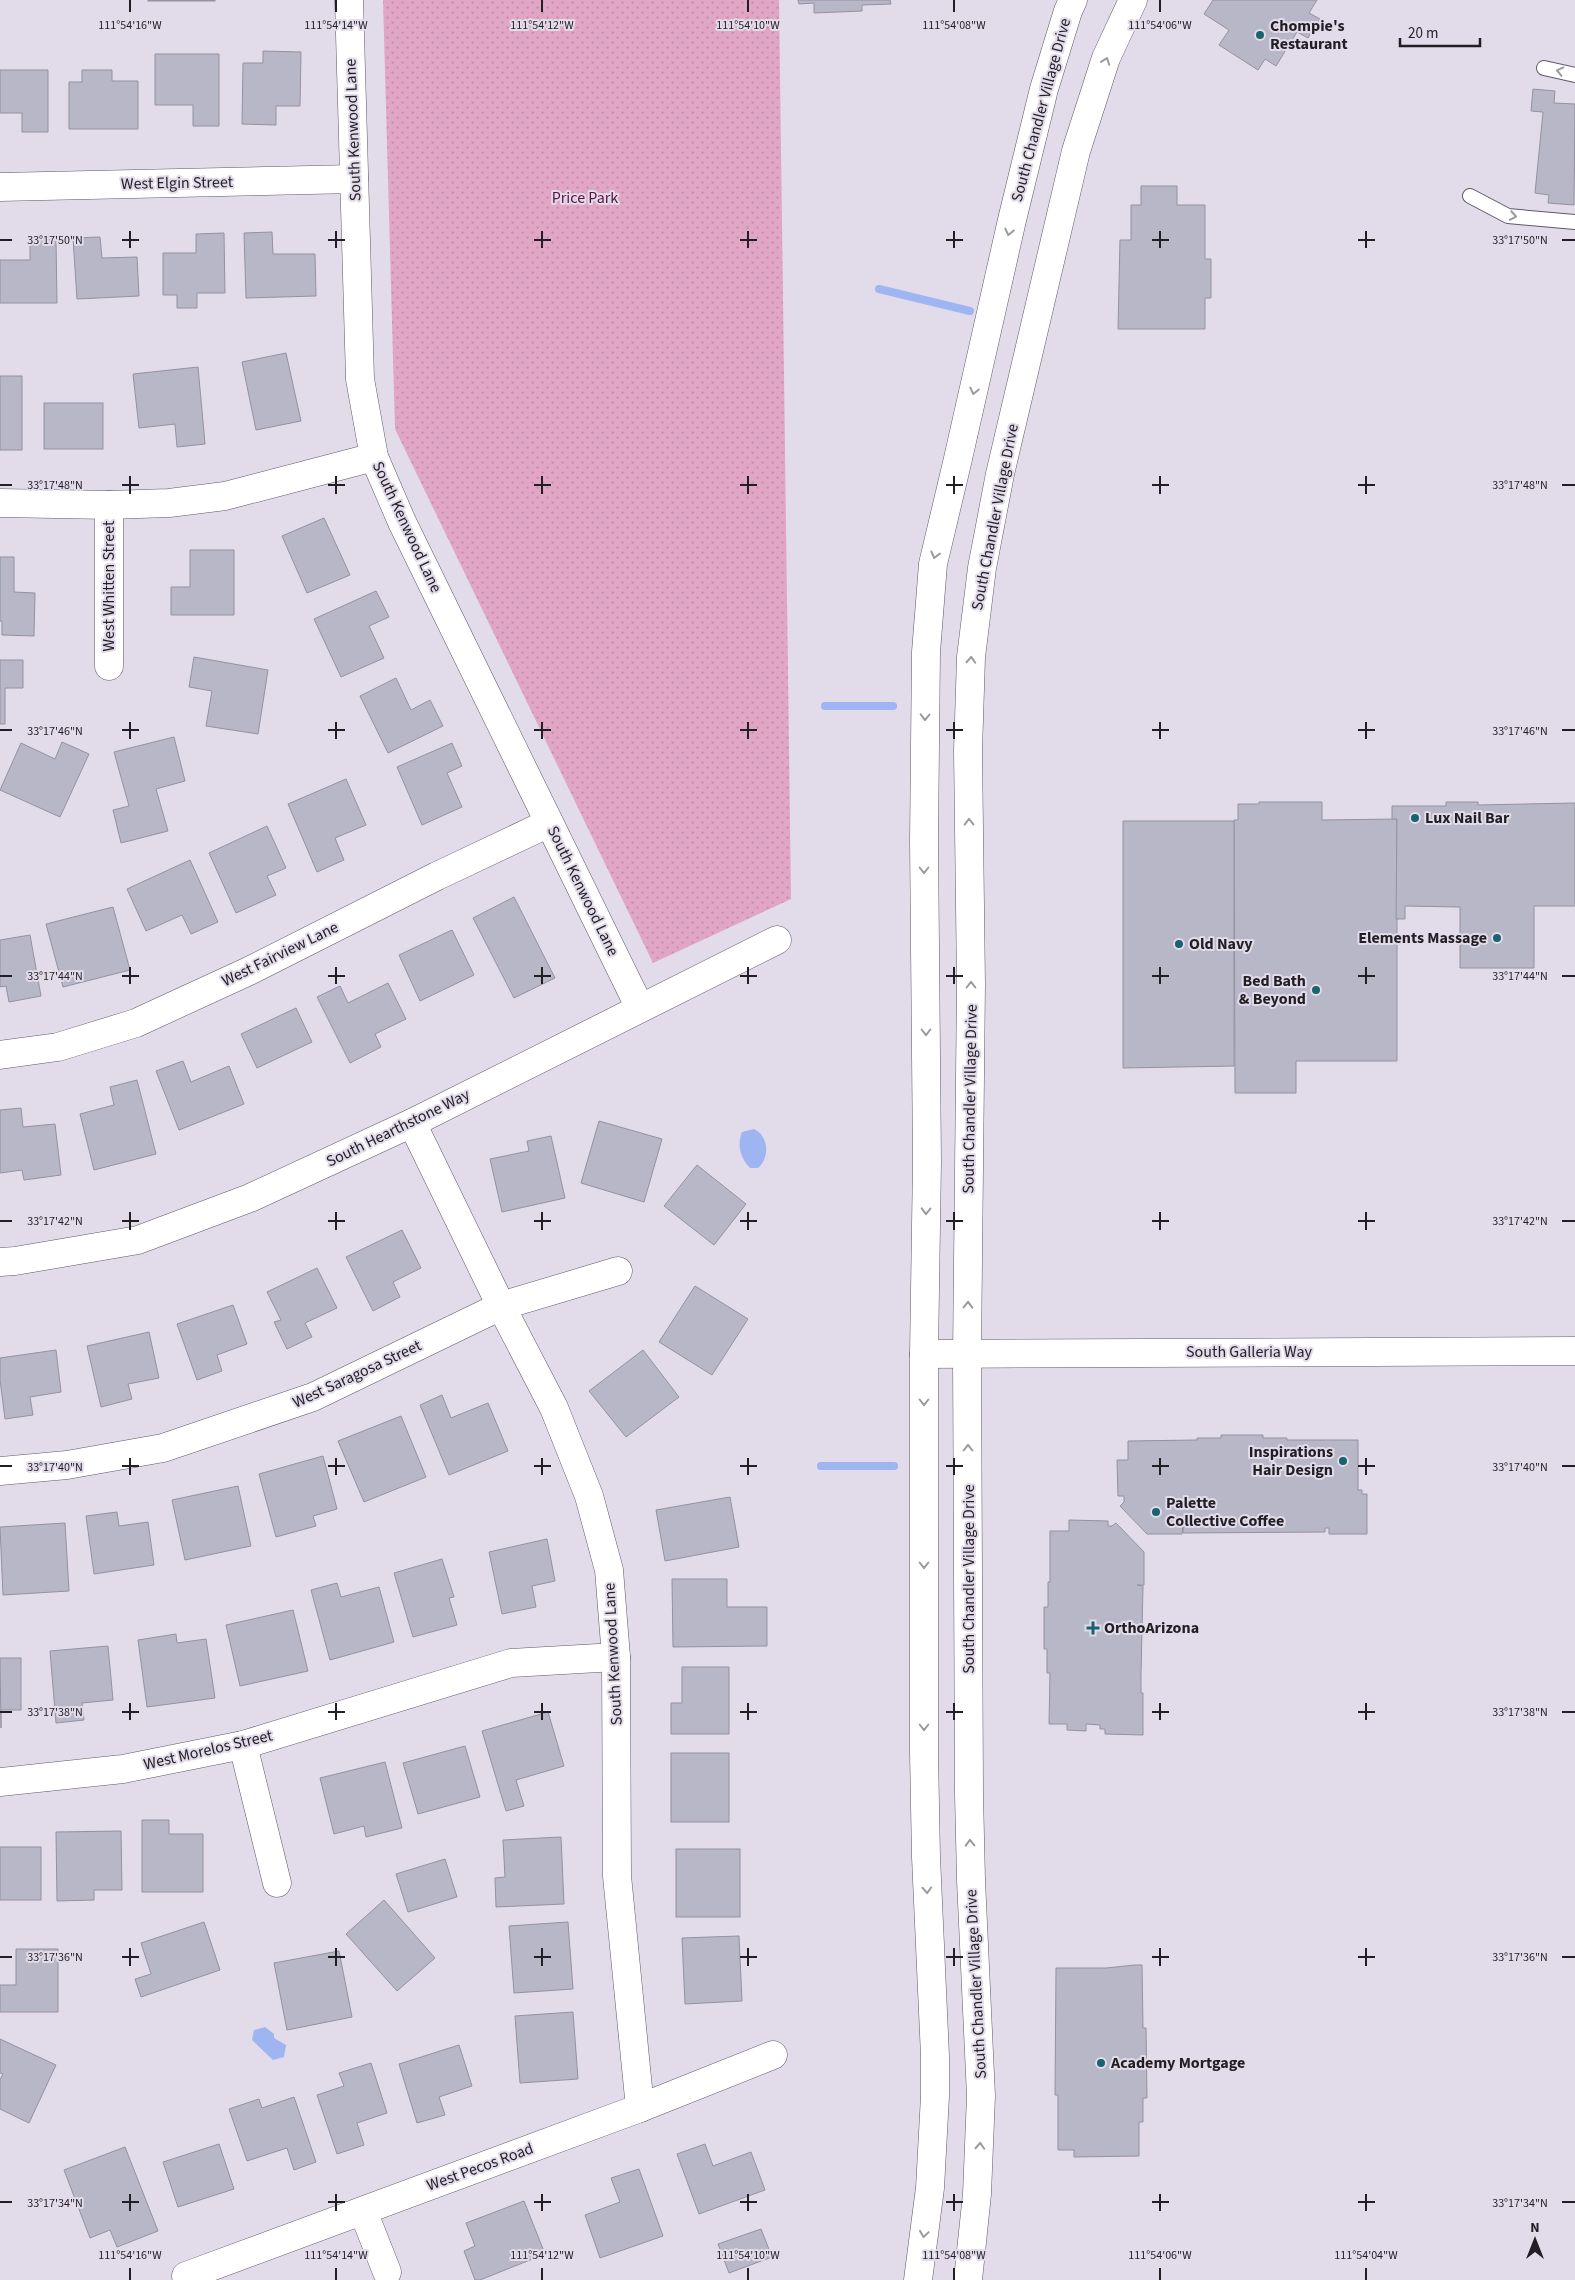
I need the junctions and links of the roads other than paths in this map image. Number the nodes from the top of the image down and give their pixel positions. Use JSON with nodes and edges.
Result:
{"nodes":[{"id":1,"x":349,"y":0,"type":"edge"},
{"id":2,"x":1073,"y":0,"type":"edge"},
{"id":3,"x":1133,"y":0,"type":"edge"},
{"id":4,"x":1544,"y":68,"type":"dead end"},
{"id":5,"x":1575,"y":75,"type":"edge"},
{"id":6,"x":354,"y":179,"type":"junction"},
{"id":7,"x":0,"y":187,"type":"edge"},
{"id":8,"x":1470,"y":196,"type":"dead end"},
{"id":9,"x":1575,"y":222,"type":"edge"},
{"id":10,"x":374,"y":457,"type":"junction"},
{"id":11,"x":0,"y":502,"type":"edge"},
{"id":12,"x":109,"y":505,"type":"junction"},
{"id":13,"x":109,"y":666,"type":"dead end"},
{"id":14,"x":550,"y":823,"type":"junction"},
{"id":15,"x":777,"y":940,"type":"dead end"},
{"id":16,"x":640,"y":1008,"type":"junction"},
{"id":17,"x":0,"y":1055,"type":"edge"},
{"id":18,"x":412,"y":1123,"type":"junction"},
{"id":19,"x":0,"y":1262,"type":"edge"},
{"id":20,"x":618,"y":1271,"type":"dead end"},
{"id":21,"x":500,"y":1306,"type":"junction"},
{"id":22,"x":1575,"y":1351,"type":"edge"},
{"id":23,"x":924,"y":1354,"type":"junction"},
{"id":24,"x":967,"y":1354,"type":"junction"},
{"id":25,"x":0,"y":1471,"type":"edge"},
{"id":26,"x":616,"y":1657,"type":"junction"},
{"id":27,"x":243,"y":1745,"type":"junction"},
{"id":28,"x":0,"y":1782,"type":"edge"},
{"id":29,"x":277,"y":1883,"type":"dead end"},
{"id":30,"x":773,"y":2055,"type":"dead end"},
{"id":31,"x":640,"y":2108,"type":"junction"},
{"id":32,"x":363,"y":2211,"type":"junction"},
{"id":33,"x":387,"y":2272,"type":"dead end"},
{"id":34,"x":186,"y":2276,"type":"dead end"},
{"id":35,"x":918,"y":2280,"type":"edge"},
{"id":36,"x":968,"y":2280,"type":"edge"}],
"edges":[{"from":1,"to":6,"type":"street","name":"South Kenwood Lane"},
{"from":2,"to":23,"type":"street","name":"South Chandler Village Drive","one_way":true},
{"from":24,"to":3,"type":"street","name":"South Chandler Village Drive","one_way":true},
{"from":5,"to":4,"type":"lane","one_way":true},
{"from":6,"to":7,"type":"street","name":"West Elgin Street"},
{"from":6,"to":10,"type":"street","name":"South Kenwood Lane"},
{"from":8,"to":9,"type":"lane","one_way":true},
{"from":10,"to":12,"type":"street","name":"West Whitten Street"},
{"from":10,"to":14,"type":"street","name":"South Kenwood Lane"},
{"from":11,"to":12,"type":"street","name":"West Whitten Street"},
{"from":12,"to":13,"type":"street","name":"West Whitten Street"},
{"from":14,"to":16,"type":"street","name":"South Kenwood Lane"},
{"from":14,"to":17,"type":"street","name":"West Fairview Lane"},
{"from":15,"to":16,"type":"street","name":"South Hearthstone Way"},
{"from":16,"to":18,"type":"street","name":"South Hearthstone Way"},
{"from":18,"to":19,"type":"street","name":"South Hearthstone Way"},
{"from":18,"to":21,"type":"street","name":"South Kenwood Lane"},
{"from":20,"to":21,"type":"street","name":"West Saragosa Street"},
{"from":21,"to":25,"type":"street","name":"West Saragosa Street"},
{"from":21,"to":26,"type":"street","name":"South Kenwood Lane"},
{"from":22,"to":24,"type":"street","name":"South Galleria Way"},
{"from":23,"to":24,"type":"street","name":"South Galleria Way"},
{"from":23,"to":35,"type":"street","name":"South Chandler Village Drive","one_way":true},
{"from":36,"to":24,"type":"street","name":"South Chandler Village Drive","one_way":true},
{"from":26,"to":27,"type":"street","name":"West Morelos Street"},
{"from":26,"to":31,"type":"street","name":"South Kenwood Lane"},
{"from":27,"to":28,"type":"street","name":"West Morelos Street"},
{"from":27,"to":29,"type":"street"},
{"from":30,"to":31,"type":"street","name":"West Pecos Road"},
{"from":31,"to":32,"type":"street","name":"West Pecos Road"},
{"from":32,"to":33,"type":"street"},
{"from":32,"to":34,"type":"street","name":"West Pecos Road"}]}
